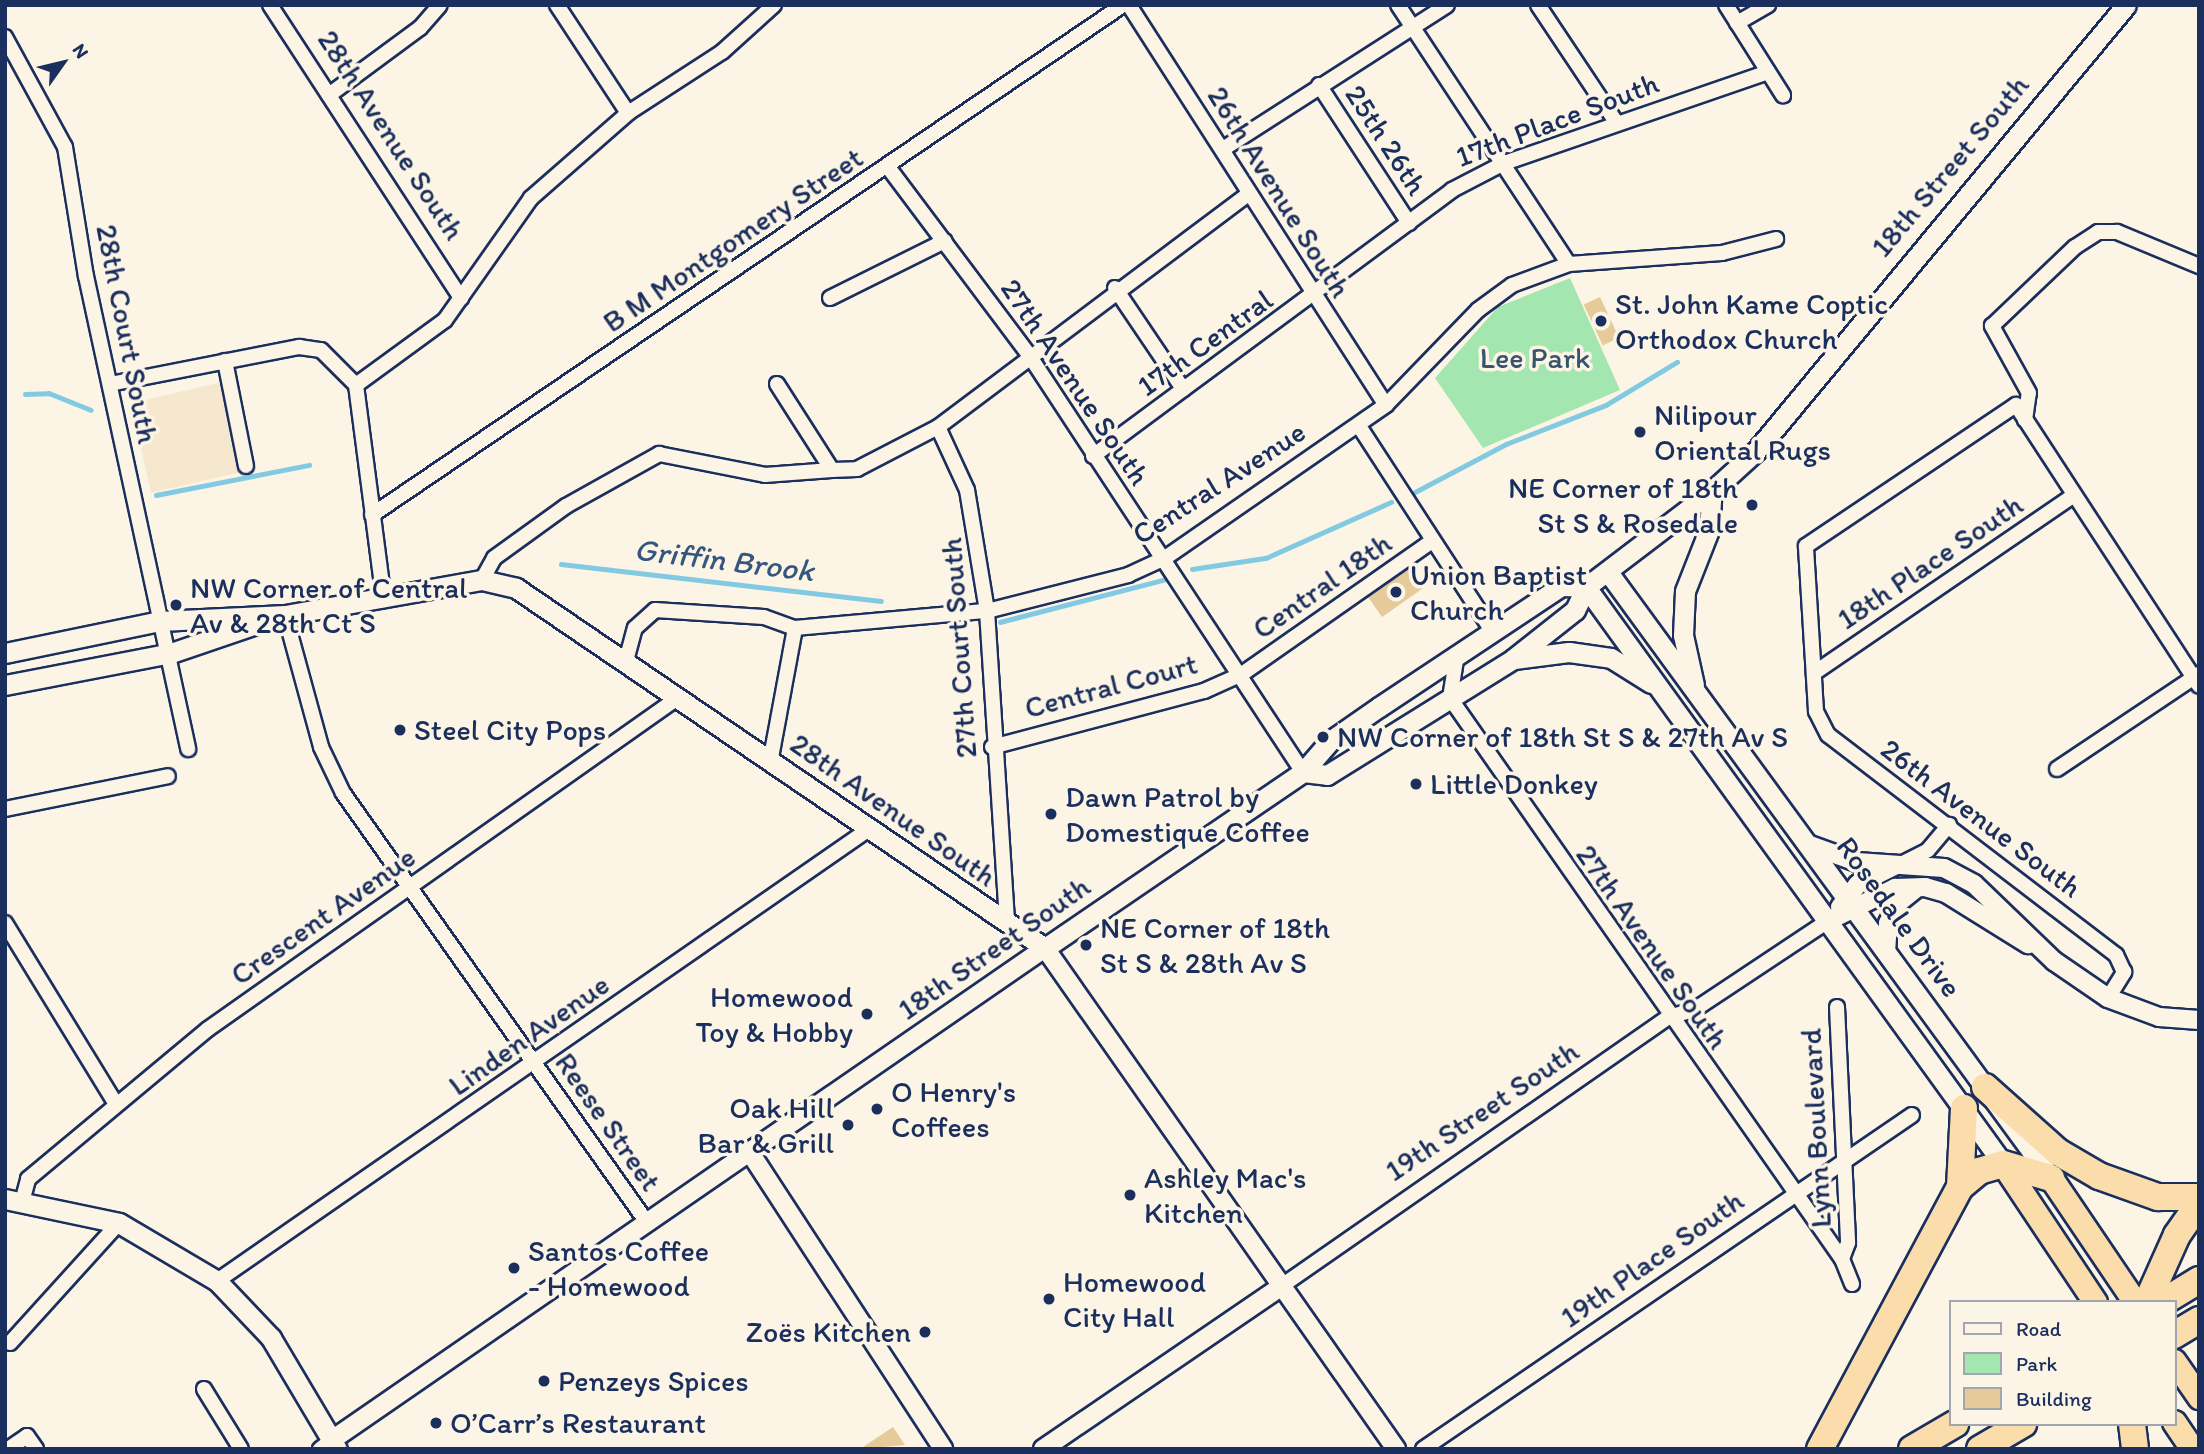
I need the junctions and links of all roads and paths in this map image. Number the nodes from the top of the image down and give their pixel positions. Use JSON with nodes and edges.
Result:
{"nodes":[{"id":1,"x":270,"y":5,"type":"edge"},
{"id":2,"x":440,"y":5,"type":"edge"},
{"id":3,"x":557,"y":5,"type":"edge"},
{"id":4,"x":774,"y":5,"type":"edge"},
{"id":5,"x":1123,"y":5,"type":"edge"},
{"id":6,"x":1129,"y":5,"type":"edge"},
{"id":7,"x":1398,"y":5,"type":"edge"},
{"id":8,"x":1447,"y":5,"type":"edge"},
{"id":9,"x":1538,"y":5,"type":"edge"},
{"id":10,"x":1726,"y":5,"type":"edge"},
{"id":11,"x":1768,"y":5,"type":"edge"},
{"id":12,"x":2126,"y":5,"type":"edge"},
{"id":13,"x":1737,"y":23,"type":"junction"},
{"id":14,"x":1411,"y":24,"type":"junction"},
{"id":15,"x":5,"y":37,"type":"edge"},
{"id":16,"x":1768,"y":72,"type":"junction"},
{"id":17,"x":1319,"y":85,"type":"junction"},
{"id":18,"x":329,"y":95,"type":"junction"},
{"id":19,"x":1783,"y":95,"type":"dead end"},
{"id":20,"x":628,"y":113,"type":"junction"},
{"id":21,"x":1616,"y":122,"type":"junction"},
{"id":22,"x":1223,"y":149,"type":"junction"},
{"id":23,"x":1504,"y":163,"type":"junction"},
{"id":24,"x":888,"y":167,"type":"junction"},
{"id":25,"x":1247,"y":195,"type":"junction"},
{"id":26,"x":1409,"y":223,"type":"junction"},
{"id":27,"x":1776,"y":239,"type":"dead end"},
{"id":28,"x":945,"y":241,"type":"junction"},
{"id":29,"x":1569,"y":264,"type":"junction"},
{"id":30,"x":2199,"y":266,"type":"edge"},
{"id":31,"x":1115,"y":288,"type":"junction"},
{"id":32,"x":1314,"y":297,"type":"junction"},
{"id":33,"x":461,"y":298,"type":"junction"},
{"id":34,"x":830,"y":298,"type":"dead end"},
{"id":35,"x":1029,"y":355,"type":"junction"},
{"id":36,"x":225,"y":360,"type":"junction"},
{"id":37,"x":110,"y":384,"type":"junction"},
{"id":38,"x":356,"y":384,"type":"junction"},
{"id":39,"x":777,"y":384,"type":"dead end"},
{"id":40,"x":1183,"y":389,"type":"junction"},
{"id":41,"x":1386,"y":405,"type":"junction"},
{"id":42,"x":2025,"y":420,"type":"junction"},
{"id":43,"x":1359,"y":426,"type":"junction"},
{"id":44,"x":938,"y":427,"type":"junction"},
{"id":45,"x":1093,"y":456,"type":"junction"},
{"id":46,"x":246,"y":466,"type":"dead end"},
{"id":47,"x":832,"y":470,"type":"junction"},
{"id":48,"x":1712,"y":491,"type":"junction"},
{"id":49,"x":2073,"y":496,"type":"junction"},
{"id":50,"x":372,"y":515,"type":"junction"},
{"id":51,"x":1432,"y":541,"type":"junction"},
{"id":52,"x":1165,"y":558,"type":"junction"},
{"id":53,"x":1608,"y":572,"type":"junction"},
{"id":54,"x":482,"y":580,"type":"junction"},
{"id":55,"x":1586,"y":587,"type":"junction"},
{"id":56,"x":384,"y":600,"type":"junction"},
{"id":57,"x":987,"y":611,"type":"junction"},
{"id":58,"x":285,"y":614,"type":"junction"},
{"id":59,"x":160,"y":621,"type":"junction"},
{"id":60,"x":795,"y":628,"type":"junction"},
{"id":61,"x":1492,"y":631,"type":"junction"},
{"id":62,"x":5,"y":653,"type":"edge"},
{"id":63,"x":168,"y":653,"type":"junction"},
{"id":64,"x":1457,"y":654,"type":"junction"},
{"id":65,"x":1513,"y":659,"type":"junction"},
{"id":66,"x":626,"y":661,"type":"junction"},
{"id":67,"x":1817,"y":671,"type":"junction"},
{"id":68,"x":1242,"y":674,"type":"junction"},
{"id":69,"x":2197,"y":679,"type":"edge"},
{"id":70,"x":5,"y":685,"type":"edge"},
{"id":71,"x":1659,"y":688,"type":"junction"},
{"id":72,"x":1696,"y":692,"type":"junction"},
{"id":73,"x":679,"y":697,"type":"junction"},
{"id":74,"x":1450,"y":698,"type":"junction"},
{"id":75,"x":992,"y":747,"type":"junction"},
{"id":76,"x":188,"y":749,"type":"dead end"},
{"id":77,"x":771,"y":763,"type":"junction"},
{"id":78,"x":2057,"y":769,"type":"dead end"},
{"id":79,"x":1303,"y":772,"type":"junction"},
{"id":80,"x":168,"y":776,"type":"dead end"},
{"id":81,"x":5,"y":809,"type":"edge"},
{"id":82,"x":1949,"y":825,"type":"junction"},
{"id":83,"x":869,"y":828,"type":"junction"},
{"id":84,"x":1807,"y":844,"type":"junction"},
{"id":85,"x":1900,"y":863,"type":"junction"},
{"id":86,"x":412,"y":887,"type":"junction"},
{"id":87,"x":1915,"y":889,"type":"junction"},
{"id":88,"x":1851,"y":904,"type":"junction"},
{"id":89,"x":1828,"y":921,"type":"junction"},
{"id":90,"x":5,"y":923,"type":"edge"},
{"id":91,"x":1007,"y":924,"type":"junction"},
{"id":92,"x":1045,"y":948,"type":"junction"},
{"id":93,"x":1886,"y":952,"type":"junction"},
{"id":94,"x":2054,"y":961,"type":"junction"},
{"id":95,"x":2108,"y":998,"type":"junction"},
{"id":96,"x":1837,"y":1007,"type":"dead end"},
{"id":97,"x":1669,"y":1017,"type":"junction"},
{"id":98,"x":2199,"y":1020,"type":"edge"},
{"id":99,"x":534,"y":1064,"type":"junction"},
{"id":100,"x":1985,"y":1087,"type":"junction"},
{"id":101,"x":116,"y":1104,"type":"junction"},
{"id":102,"x":1964,"y":1108,"type":"junction"},
{"id":103,"x":1912,"y":1115,"type":"dead end"},
{"id":104,"x":751,"y":1154,"type":"junction"},
{"id":105,"x":1843,"y":1156,"type":"junction"},
{"id":106,"x":2003,"y":1164,"type":"junction"},
{"id":107,"x":2051,"y":1178,"type":"junction"},
{"id":108,"x":1960,"y":1187,"type":"junction"},
{"id":109,"x":1793,"y":1193,"type":"junction"},
{"id":110,"x":2199,"y":1197,"type":"edge"},
{"id":111,"x":13,"y":1201,"type":"edge"},
{"id":112,"x":2199,"y":1204,"type":"edge"},
{"id":113,"x":119,"y":1223,"type":"junction"},
{"id":114,"x":648,"y":1224,"type":"junction"},
{"id":115,"x":1842,"y":1259,"type":"junction"},
{"id":116,"x":2199,"y":1280,"type":"edge"},
{"id":117,"x":217,"y":1281,"type":"junction"},
{"id":118,"x":1283,"y":1284,"type":"junction"},
{"id":119,"x":1852,"y":1284,"type":"dead end"},
{"id":120,"x":2094,"y":1300,"type":"edge"},
{"id":121,"x":2134,"y":1300,"type":"edge"},
{"id":122,"x":2148,"y":1300,"type":"edge"},
{"id":123,"x":2166,"y":1300,"type":"edge"},
{"id":124,"x":2199,"y":1320,"type":"edge"},
{"id":125,"x":2176,"y":1334,"type":"edge"},
{"id":126,"x":10,"y":1343,"type":"dead end"},
{"id":127,"x":2176,"y":1364,"type":"edge"},
{"id":128,"x":204,"y":1389,"type":"dead end"},
{"id":129,"x":2199,"y":1397,"type":"edge"},
{"id":130,"x":2176,"y":1425,"type":"edge"},
{"id":131,"x":1952,"y":1426,"type":"edge"},
{"id":132,"x":2020,"y":1426,"type":"edge"},
{"id":133,"x":2035,"y":1426,"type":"edge"},
{"id":134,"x":2132,"y":1426,"type":"edge"},
{"id":135,"x":329,"y":1446,"type":"edge"},
{"id":136,"x":8,"y":1449,"type":"edge"},
{"id":137,"x":36,"y":1449,"type":"edge"},
{"id":138,"x":241,"y":1449,"type":"edge"},
{"id":139,"x":943,"y":1449,"type":"edge"},
{"id":140,"x":1044,"y":1449,"type":"edge"},
{"id":141,"x":1396,"y":1449,"type":"edge"},
{"id":142,"x":1423,"y":1449,"type":"edge"},
{"id":143,"x":1820,"y":1449,"type":"edge"},
{"id":144,"x":1912,"y":1449,"type":"edge"},
{"id":145,"x":1980,"y":1449,"type":"edge"},
{"id":146,"x":2012,"y":1449,"type":"edge"},
{"id":147,"x":2135,"y":1449,"type":"edge"},
{"id":148,"x":2192,"y":1449,"type":"edge"}],
"edges":[{"from":1,"to":18,"type":"street","name":"28th Avenue South"},
{"from":2,"to":18,"type":"street"},
{"from":3,"to":20,"type":"street"},
{"from":4,"to":20,"type":"street"},
{"from":5,"to":24,"type":"street","name":"B M Montgomery Street"},
{"from":6,"to":22,"type":"street","name":"26th Avenue South"},
{"from":7,"to":14,"type":"street"},
{"from":8,"to":14,"type":"street"},
{"from":9,"to":21,"type":"street"},
{"from":10,"to":13,"type":"street"},
{"from":11,"to":13,"type":"street"},
{"from":12,"to":48,"type":"main road","name":"18th Street South"},
{"from":13,"to":16,"type":"street"},
{"from":14,"to":17,"type":"street"},
{"from":14,"to":23,"type":"street"},
{"from":15,"to":37,"type":"street","name":"28th Court South"},
{"from":16,"to":19,"type":"street"},
{"from":16,"to":21,"type":"street","name":"17th Place South"},
{"from":17,"to":22,"type":"street"},
{"from":17,"to":26,"type":"street","name":"25th 26th"},
{"from":18,"to":33,"type":"street","name":"28th Avenue South"},
{"from":20,"to":33,"type":"street"},
{"from":21,"to":23,"type":"street","name":"17th Place South"},
{"from":22,"to":25,"type":"street","name":"26th Avenue South"},
{"from":23,"to":26,"type":"street","name":"17th Place South"},
{"from":23,"to":29,"type":"street"},
{"from":24,"to":28,"type":"street","name":"27th Avenue South"},
{"from":24,"to":50,"type":"street","name":"B M Montgomery Street"},
{"from":25,"to":31,"type":"street"},
{"from":25,"to":32,"type":"street","name":"26th Avenue South"},
{"from":26,"to":32,"type":"street","name":"17th Place South"},
{"from":27,"to":29,"type":"street","name":"Central Avenue"},
{"from":28,"to":34,"type":"street"},
{"from":28,"to":35,"type":"street","name":"27th Avenue South"},
{"from":29,"to":41,"type":"street","name":"Central Avenue"},
{"from":30,"to":42,"type":"street"},
{"from":31,"to":35,"type":"street"},
{"from":31,"to":40,"type":"street"},
{"from":32,"to":40,"type":"street","name":"17th Central"},
{"from":32,"to":41,"type":"street","name":"26th Avenue South"},
{"from":33,"to":38,"type":"street"},
{"from":35,"to":44,"type":"street"},
{"from":35,"to":45,"type":"street","name":"27th Avenue South"},
{"from":36,"to":37,"type":"street"},
{"from":36,"to":38,"type":"street"},
{"from":36,"to":46,"type":"street"},
{"from":37,"to":59,"type":"street","name":"28th Court South"},
{"from":38,"to":50,"type":"street"},
{"from":39,"to":47,"type":"street"},
{"from":40,"to":45,"type":"street","name":"17th Central"},
{"from":41,"to":43,"type":"street","name":"Central Avenue"},
{"from":42,"to":49,"type":"street"},
{"from":42,"to":67,"type":"street"},
{"from":43,"to":51,"type":"street"},
{"from":43,"to":52,"type":"street","name":"Central Avenue"},
{"from":44,"to":47,"type":"street"},
{"from":44,"to":57,"type":"street","name":"27th Court South"},
{"from":45,"to":52,"type":"street","name":"27th Avenue South"},
{"from":47,"to":54,"type":"street"},
{"from":48,"to":53,"type":"main road","name":"18th Street South"},
{"from":48,"to":72,"type":"main road"},
{"from":49,"to":67,"type":"street","name":"18th Place South"},
{"from":49,"to":69,"type":"street"},
{"from":50,"to":56,"type":"street"},
{"from":51,"to":61,"type":"street"},
{"from":51,"to":68,"type":"street","name":"Central 18th"},
{"from":52,"to":57,"type":"street","name":"Central Avenue"},
{"from":52,"to":68,"type":"street","name":"27th Avenue South"},
{"from":53,"to":55,"type":"main road","name":"18th Street South"},
{"from":53,"to":72,"type":"main road","name":"Rosedale Drive"},
{"from":54,"to":56,"type":"main road"},
{"from":54,"to":66,"type":"main road","name":"28th Avenue South"},
{"from":55,"to":61,"type":"main road","name":"18th Street South"},
{"from":55,"to":65,"type":"main road"},
{"from":55,"to":71,"type":"main road","name":"Rosedale Drive"},
{"from":56,"to":58,"type":"main road"},
{"from":57,"to":60,"type":"street","name":"Central Avenue"},
{"from":57,"to":75,"type":"street","name":"27th Court South"},
{"from":58,"to":59,"type":"main road"},
{"from":58,"to":63,"type":"main road"},
{"from":58,"to":86,"type":"street","name":"Reese Street"},
{"from":59,"to":62,"type":"main road"},
{"from":59,"to":63,"type":"street","name":"28th Court South"},
{"from":60,"to":66,"type":"street","name":"Central Avenue"},
{"from":60,"to":77,"type":"street"},
{"from":61,"to":64,"type":"main road","name":"18th Street South"},
{"from":63,"to":70,"type":"main road"},
{"from":63,"to":76,"type":"street","name":"28th Court South"},
{"from":64,"to":74,"type":"street"},
{"from":64,"to":79,"type":"main road","name":"18th Street South"},
{"from":65,"to":71,"type":"main road"},
{"from":65,"to":74,"type":"main road"},
{"from":66,"to":73,"type":"main road","name":"28th Avenue South"},
{"from":67,"to":82,"type":"street","name":"26th Avenue South"},
{"from":68,"to":75,"type":"street","name":"Central Court"},
{"from":68,"to":79,"type":"street","name":"27th Avenue South"},
{"from":69,"to":78,"type":"street"},
{"from":71,"to":89,"type":"main road","name":"Rosedale Drive"},
{"from":72,"to":84,"type":"main road","name":"Rosedale Drive"},
{"from":73,"to":77,"type":"main road","name":"28th Avenue South"},
{"from":73,"to":86,"type":"street","name":"Crescent Avenue"},
{"from":74,"to":79,"type":"main road"},
{"from":74,"to":97,"type":"street","name":"27th Avenue South"},
{"from":75,"to":91,"type":"street","name":"27th Court South"},
{"from":77,"to":83,"type":"main road","name":"28th Avenue South"},
{"from":79,"to":92,"type":"main road","name":"18th Street South"},
{"from":80,"to":81,"type":"street"},
{"from":82,"to":85,"type":"street"},
{"from":82,"to":95,"type":"street","name":"26th Avenue South"},
{"from":83,"to":91,"type":"main road","name":"28th Avenue South"},
{"from":83,"to":99,"type":"street","name":"Linden Avenue"},
{"from":84,"to":85,"type":"street"},
{"from":84,"to":88,"type":"main road","name":"Rosedale Drive"},
{"from":85,"to":88,"type":"street"},
{"from":85,"to":94,"type":"street"},
{"from":86,"to":99,"type":"street","name":"Reese Street"},
{"from":86,"to":101,"type":"street","name":"Crescent Avenue"},
{"from":87,"to":88,"type":"street"},
{"from":87,"to":93,"type":"street"},
{"from":87,"to":94,"type":"street"},
{"from":88,"to":89,"type":"street"},
{"from":88,"to":93,"type":"main road","name":"Rosedale Drive"},
{"from":89,"to":97,"type":"street","name":"19th Street South"},
{"from":89,"to":102,"type":"main road","name":"Rosedale Drive"},
{"from":90,"to":101,"type":"street"},
{"from":91,"to":92,"type":"main road","name":"28th Avenue South"},
{"from":92,"to":104,"type":"street","name":"18th Street South"},
{"from":92,"to":118,"type":"street","name":"28th Avenue South"},
{"from":93,"to":100,"type":"main road","name":"Rosedale Drive"},
{"from":94,"to":95,"type":"street"},
{"from":95,"to":98,"type":"street"},
{"from":96,"to":105,"type":"street","name":"Lynn Boulevard"},
{"from":97,"to":109,"type":"street","name":"27th Avenue South"},
{"from":97,"to":118,"type":"street","name":"19th Street South"},
{"from":99,"to":114,"type":"street","name":"Reese Street"},
{"from":99,"to":117,"type":"street","name":"Linden Avenue"},
{"from":100,"to":107,"type":"main road","name":"Rosedale Drive"},
{"from":100,"to":110,"type":"highway"},
{"from":101,"to":111,"type":"street","name":"Crescent Avenue"},
{"from":102,"to":106,"type":"main road","name":"Rosedale Drive"},
{"from":102,"to":108,"type":"highway"},
{"from":103,"to":105,"type":"street","name":"19th Place South"},
{"from":104,"to":114,"type":"street","name":"18th Street South"},
{"from":104,"to":139,"type":"street"},
{"from":105,"to":109,"type":"street","name":"19th Place South"},
{"from":105,"to":115,"type":"street","name":"Lynn Boulevard"},
{"from":106,"to":107,"type":"highway"},
{"from":106,"to":108,"type":"highway"},
{"from":106,"to":120,"type":"highway","name":"Rosedale Drive"},
{"from":107,"to":121,"type":"highway","name":"Rosedale Drive"},
{"from":108,"to":143,"type":"highway"},
{"from":109,"to":115,"type":"street","name":"27th Avenue South"},
{"from":109,"to":142,"type":"street","name":"19th Place South"},
{"from":111,"to":113,"type":"main road"},
{"from":112,"to":122,"type":"highway"},
{"from":113,"to":117,"type":"main road"},
{"from":113,"to":126,"type":"street"},
{"from":114,"to":135,"type":"street","name":"18th Street South"},
{"from":115,"to":119,"type":"street","name":"Lynn Boulevard"},
{"from":116,"to":123,"type":"highway"},
{"from":117,"to":135,"type":"main road"},
{"from":118,"to":140,"type":"street","name":"19th Street South"},
{"from":118,"to":141,"type":"street","name":"28th Avenue South"},
{"from":124,"to":125,"type":"highway"},
{"from":127,"to":129,"type":"highway"},
{"from":128,"to":138,"type":"street"},
{"from":130,"to":148,"type":"highway"},
{"from":131,"to":144,"type":"highway"},
{"from":132,"to":145,"type":"highway"},
{"from":133,"to":146,"type":"highway"},
{"from":134,"to":147,"type":"highway"},
{"from":136,"to":137,"type":"street"}]}
